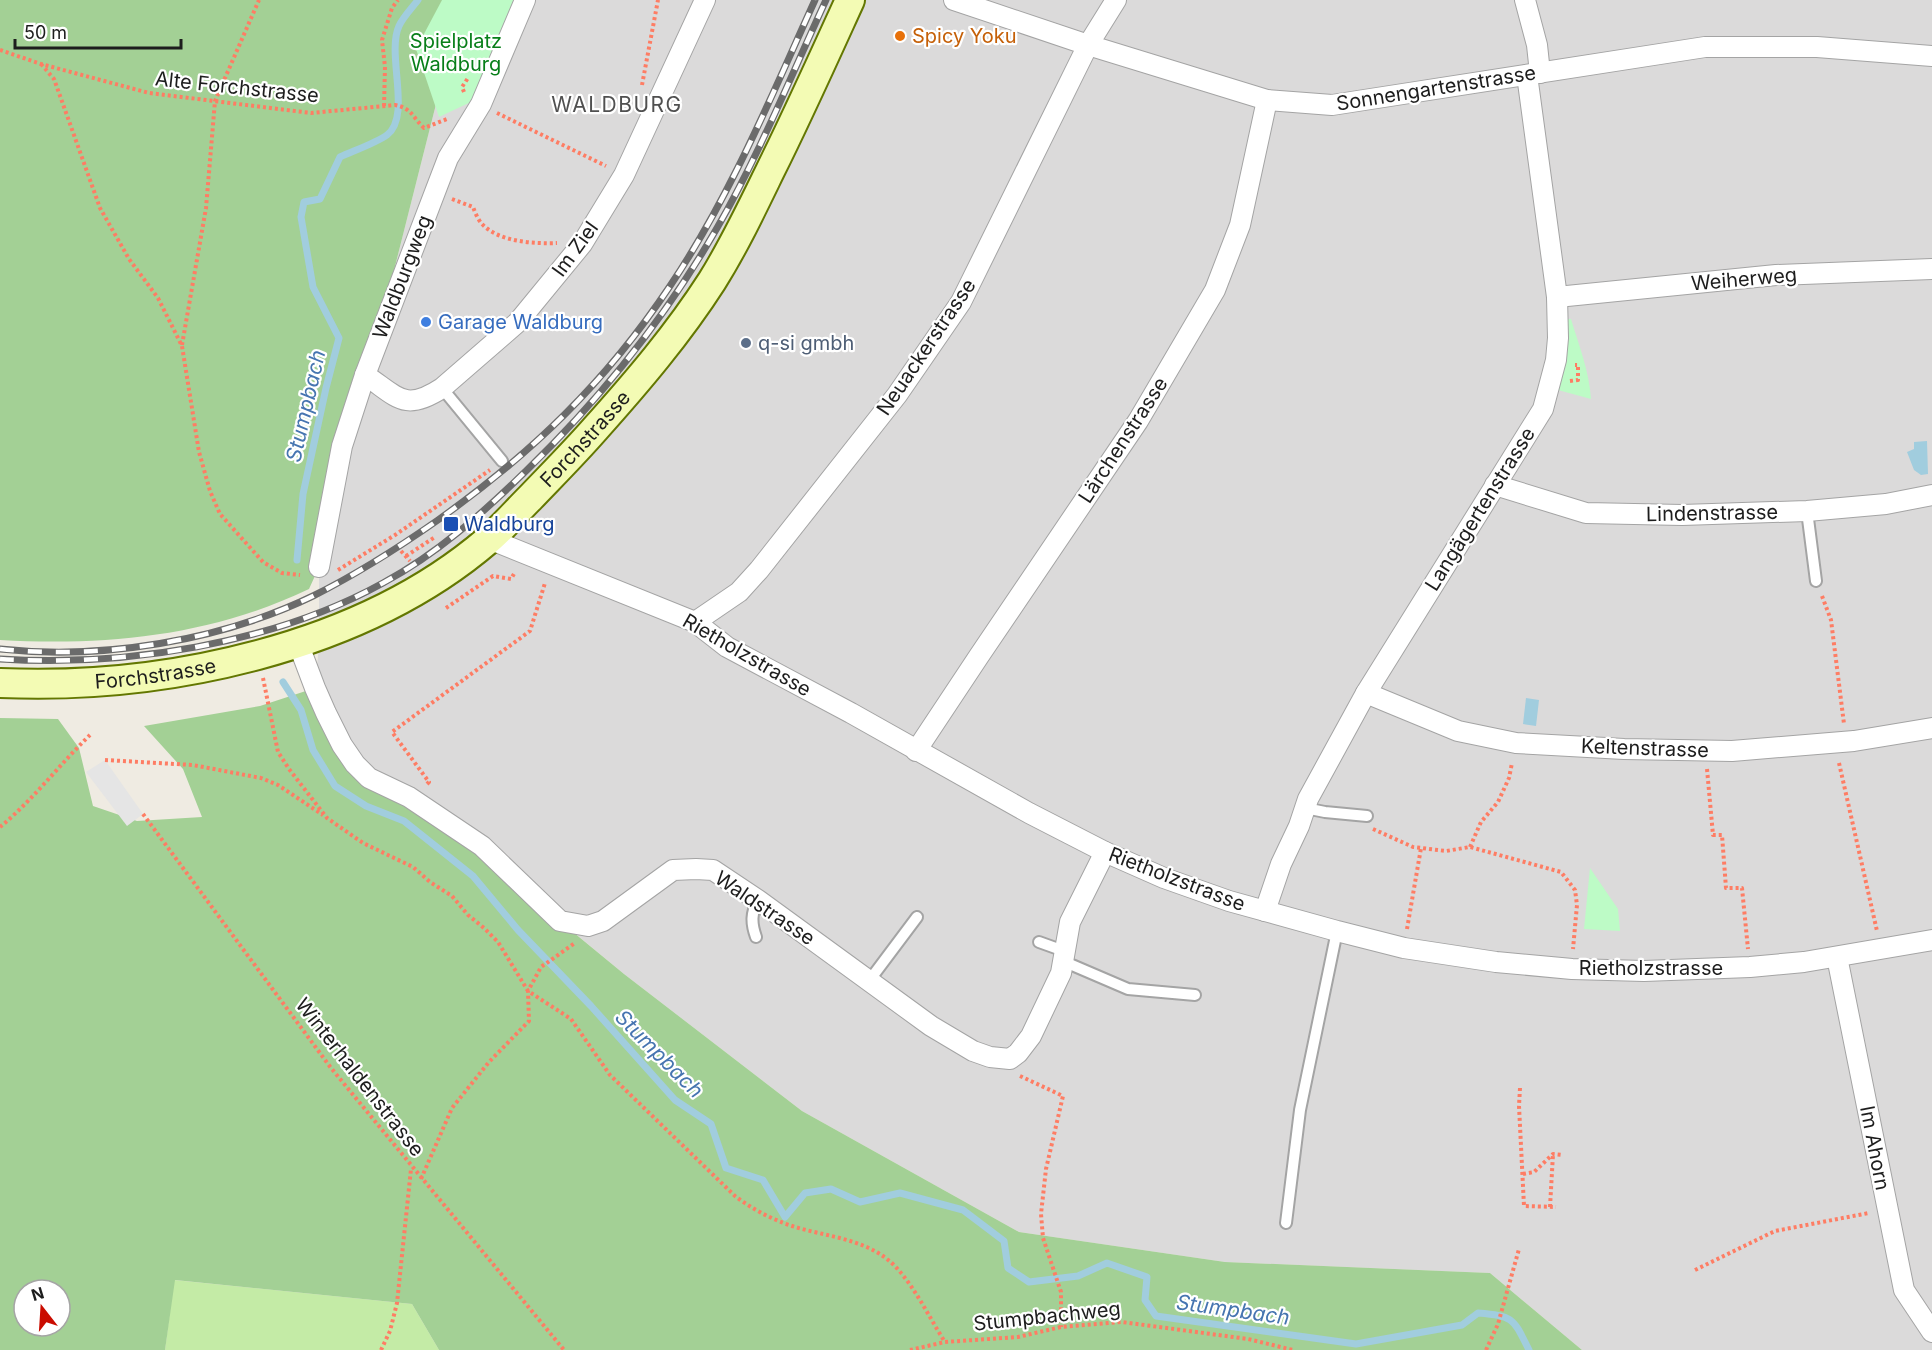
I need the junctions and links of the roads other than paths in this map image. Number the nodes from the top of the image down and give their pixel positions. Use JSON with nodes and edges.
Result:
{"nodes":[{"id":1,"x":525,"y":0,"type":"edge"},
{"id":2,"x":705,"y":0,"type":"edge"},
{"id":3,"x":850,"y":0,"type":"edge"},
{"id":4,"x":954,"y":0,"type":"edge"},
{"id":5,"x":1116,"y":0,"type":"edge"},
{"id":6,"x":1525,"y":0,"type":"edge"},
{"id":7,"x":1088,"y":45,"type":"junction"},
{"id":8,"x":1932,"y":56,"type":"edge"},
{"id":9,"x":1534,"y":74,"type":"junction"},
{"id":10,"x":1267,"y":100,"type":"junction"},
{"id":11,"x":1932,"y":269,"type":"edge"},
{"id":12,"x":1557,"y":297,"type":"junction"},
{"id":13,"x":365,"y":375,"type":"junction"},
{"id":14,"x":442,"y":388,"type":"junction"},
{"id":15,"x":502,"y":461,"type":"road end"},
{"id":16,"x":1495,"y":485,"type":"junction"},
{"id":17,"x":1932,"y":495,"type":"edge"},
{"id":18,"x":1807,"y":511,"type":"junction"},
{"id":19,"x":489,"y":539,"type":"junction"},
{"id":20,"x":319,"y":567,"type":"road end"},
{"id":21,"x":1816,"y":581,"type":"road end"},
{"id":22,"x":695,"y":622,"type":"junction"},
{"id":23,"x":298,"y":643,"type":"junction"},
{"id":24,"x":0,"y":683,"type":"edge"},
{"id":25,"x":1366,"y":693,"type":"junction"},
{"id":26,"x":1932,"y":728,"type":"edge"},
{"id":27,"x":916,"y":751,"type":"junction"},
{"id":28,"x":1305,"y":808,"type":"junction"},
{"id":29,"x":1367,"y":816,"type":"dead end"},
{"id":30,"x":1105,"y":852,"type":"junction"},
{"id":31,"x":758,"y":900,"type":"junction"},
{"id":32,"x":1265,"y":911,"type":"junction"},
{"id":33,"x":917,"y":917,"type":"dead end"},
{"id":34,"x":1337,"y":931,"type":"junction"},
{"id":35,"x":756,"y":938,"type":"dead end"},
{"id":36,"x":1932,"y":940,"type":"edge"},
{"id":37,"x":1039,"y":942,"type":"dead end"},
{"id":38,"x":1063,"y":957,"type":"junction"},
{"id":39,"x":1837,"y":957,"type":"junction"},
{"id":40,"x":869,"y":981,"type":"junction"},
{"id":41,"x":1195,"y":995,"type":"dead end"},
{"id":42,"x":1286,"y":1223,"type":"dead end"},
{"id":43,"x":1932,"y":1332,"type":"edge"}],
"edges":[{"from":1,"to":13,"type":"street","name":"Waldburgweg"},
{"from":2,"to":14,"type":"street","name":"Im Ziel"},
{"from":3,"to":19,"type":"main road","name":"Forchstrasse"},
{"from":4,"to":7,"type":"street","name":"Sonnengartenstrasse"},
{"from":5,"to":7,"type":"street","name":"Neuackerstrasse"},
{"from":6,"to":9,"type":"street","name":"Langägertenstrasse"},
{"from":7,"to":10,"type":"street","name":"Sonnengartenstrasse"},
{"from":7,"to":22,"type":"street","name":"Neuackerstrasse"},
{"from":8,"to":9,"type":"street","name":"Sonnengartenstrasse"},
{"from":9,"to":10,"type":"street","name":"Sonnengartenstrasse"},
{"from":9,"to":12,"type":"street","name":"Langägertenstrasse"},
{"from":10,"to":27,"type":"street","name":"Lärchenstrasse"},
{"from":11,"to":12,"type":"street","name":"Weiherweg"},
{"from":12,"to":16,"type":"street","name":"Langägertenstrasse"},
{"from":13,"to":14,"type":"street","name":"Im Ziel"},
{"from":13,"to":20,"type":"street","name":"Waldburgweg"},
{"from":14,"to":15,"type":"lane"},
{"from":16,"to":18,"type":"street","name":"Lindenstrasse"},
{"from":16,"to":25,"type":"street","name":"Langägertenstrasse"},
{"from":17,"to":18,"type":"street","name":"Lindenstrasse"},
{"from":18,"to":21,"type":"lane"},
{"from":19,"to":22,"type":"street","name":"Rietholzstrasse"},
{"from":19,"to":23,"type":"main road","name":"Forchstrasse"},
{"from":22,"to":27,"type":"street","name":"Rietholzstrasse"},
{"from":23,"to":24,"type":"main road","name":"Forchstrasse"},
{"from":23,"to":31,"type":"street","name":"Waldstrasse"},
{"from":25,"to":26,"type":"street","name":"Keltenstrasse"},
{"from":25,"to":28,"type":"street","name":"Langägertenstrasse"},
{"from":27,"to":30,"type":"street","name":"Rietholzstrasse"},
{"from":28,"to":29,"type":"lane"},
{"from":28,"to":32,"type":"street","name":"Langägertenstrasse"},
{"from":30,"to":32,"type":"street","name":"Rietholzstrasse"},
{"from":30,"to":38,"type":"street"},
{"from":31,"to":35,"type":"lane"},
{"from":31,"to":40,"type":"street","name":"Waldstrasse"},
{"from":32,"to":34,"type":"street","name":"Rietholzstrasse"},
{"from":33,"to":40,"type":"lane"},
{"from":34,"to":39,"type":"street","name":"Rietholzstrasse"},
{"from":34,"to":42,"type":"lane"},
{"from":36,"to":39,"type":"street","name":"Rietholzstrasse"},
{"from":37,"to":38,"type":"lane"},
{"from":38,"to":40,"type":"street","name":"Waldstrasse"},
{"from":38,"to":41,"type":"lane"},
{"from":39,"to":43,"type":"street","name":"Im Ahorn"}]}
